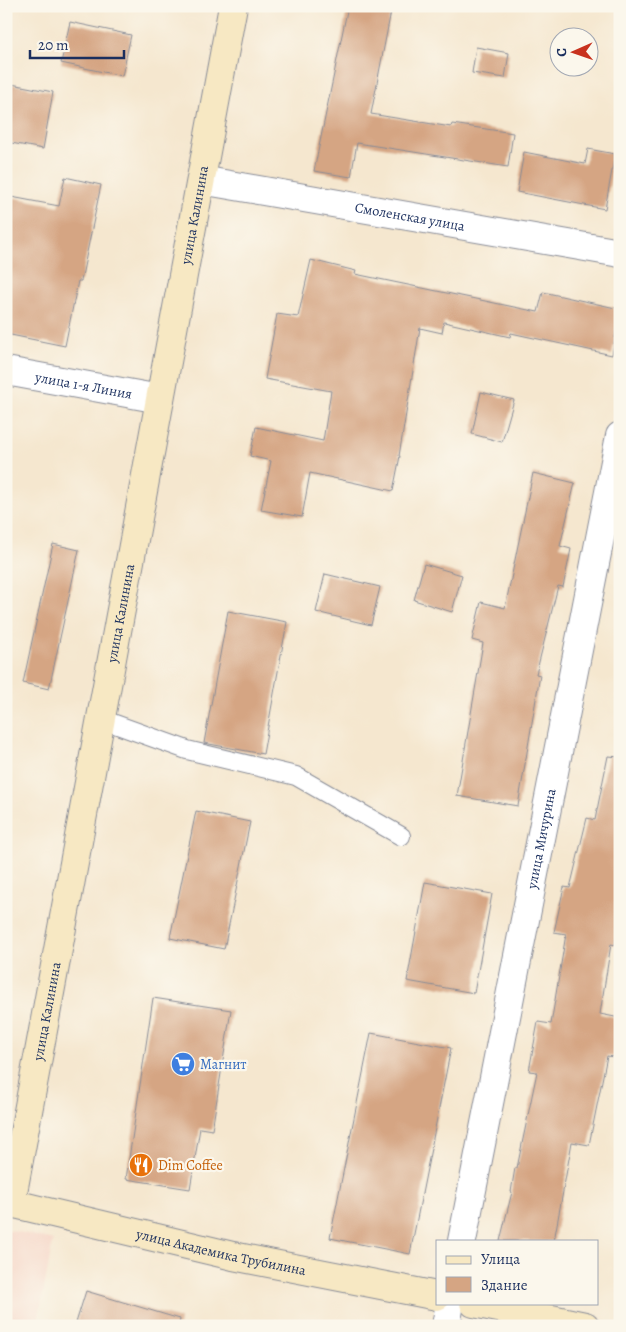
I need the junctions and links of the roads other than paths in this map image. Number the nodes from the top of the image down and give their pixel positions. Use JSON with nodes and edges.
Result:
{"nodes":[{"id":1,"x":233,"y":6,"type":"edge"},
{"id":2,"x":201,"y":180,"type":"junction"},
{"id":3,"x":620,"y":252,"type":"edge"},
{"id":4,"x":6,"y":371,"type":"edge"},
{"id":5,"x":160,"y":399,"type":"junction"},
{"id":6,"x":620,"y":436,"type":"edge"},
{"id":7,"x":101,"y":719,"type":"junction"},
{"id":8,"x":401,"y":836,"type":"dead end"},
{"id":9,"x":8,"y":1208,"type":"edge"},
{"id":10,"x":462,"y":1240,"type":"edge"},
{"id":11,"x":436,"y":1296,"type":"edge"},
{"id":12,"x":450,"y":1304,"type":"edge"},
{"id":13,"x":479,"y":1304,"type":"edge"},
{"id":14,"x":446,"y":1326,"type":"edge"},
{"id":15,"x":584,"y":1326,"type":"edge"}],
"edges":[{"from":1,"to":2,"type":"main road","name":"улица Калинина"},
{"from":2,"to":3,"type":"street","name":"Смоленская улица"},
{"from":2,"to":5,"type":"main road","name":"улица Калинина"},
{"from":4,"to":5,"type":"street","name":"улица 1-я Линия"},
{"from":5,"to":7,"type":"main road","name":"улица Калинина"},
{"from":6,"to":10,"type":"street","name":"улица Мичурина"},
{"from":7,"to":8,"type":"lane"},
{"from":7,"to":9,"type":"main road","name":"улица Калинина"},
{"from":9,"to":11,"type":"main road","name":"улица Академика Трубилина"},
{"from":12,"to":14,"type":"street"},
{"from":13,"to":15,"type":"main road"}]}
